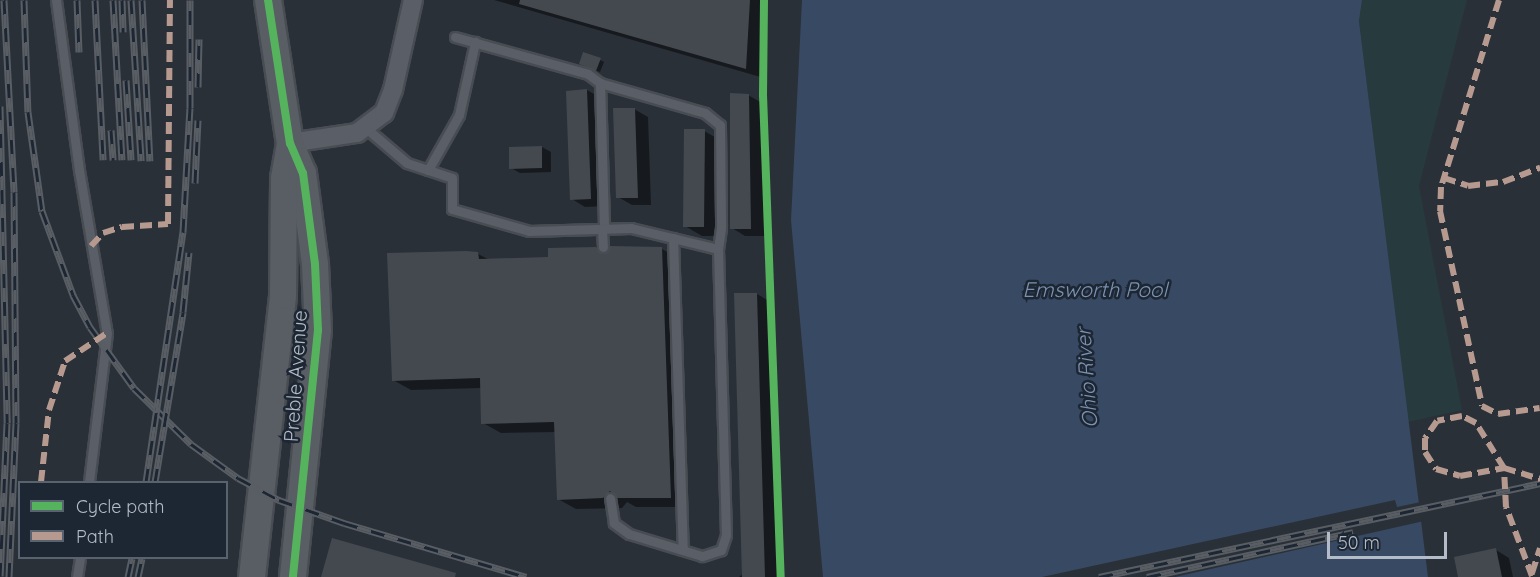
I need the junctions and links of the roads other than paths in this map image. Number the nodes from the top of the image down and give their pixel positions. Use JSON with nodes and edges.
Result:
{"nodes":[{"id":1,"x":56,"y":0,"type":"edge"},
{"id":2,"x":268,"y":0,"type":"edge"},
{"id":3,"x":412,"y":0,"type":"edge"},
{"id":4,"x":455,"y":37,"type":"dead end"},
{"id":5,"x":475,"y":42,"type":"junction"},
{"id":6,"x":600,"y":83,"type":"junction"},
{"id":7,"x":367,"y":129,"type":"junction"},
{"id":8,"x":290,"y":143,"type":"junction"},
{"id":9,"x":428,"y":170,"type":"junction"},
{"id":10,"x":603,"y":229,"type":"junction"},
{"id":11,"x":673,"y":238,"type":"junction"},
{"id":12,"x":603,"y":247,"type":"dead end"},
{"id":13,"x":718,"y":249,"type":"junction"},
{"id":14,"x":263,"y":473,"type":"junction"},
{"id":15,"x":304,"y":477,"type":"junction"},
{"id":16,"x":89,"y":481,"type":"edge"},
{"id":17,"x":610,"y":498,"type":"dead end"},
{"id":18,"x":683,"y":550,"type":"junction"},
{"id":19,"x":80,"y":559,"type":"edge"},
{"id":20,"x":77,"y":577,"type":"edge"},
{"id":21,"x":252,"y":577,"type":"edge"},
{"id":22,"x":293,"y":577,"type":"edge"}],
"edges":[{"from":1,"to":16,"type":"lane"},
{"from":2,"to":8,"type":"street"},
{"from":3,"to":7,"type":"street"},
{"from":4,"to":5,"type":"lane"},
{"from":5,"to":6,"type":"lane"},
{"from":5,"to":9,"type":"lane"},
{"from":6,"to":10,"type":"lane"},
{"from":6,"to":13,"type":"lane"},
{"from":7,"to":8,"type":"street"},
{"from":7,"to":9,"type":"lane"},
{"from":8,"to":14,"type":"street","name":"Preble Avenue"},
{"from":8,"to":15,"type":"street","name":"Preble Avenue"},
{"from":9,"to":10,"type":"lane"},
{"from":10,"to":11,"type":"lane"},
{"from":10,"to":12,"type":"lane"},
{"from":11,"to":13,"type":"lane"},
{"from":11,"to":18,"type":"lane"},
{"from":13,"to":18,"type":"lane"},
{"from":14,"to":15,"type":"street"},
{"from":14,"to":21,"type":"street","name":"Preble Avenue"},
{"from":15,"to":22,"type":"street","name":"Preble Avenue"},
{"from":17,"to":18,"type":"lane"},
{"from":19,"to":20,"type":"lane"}]}
